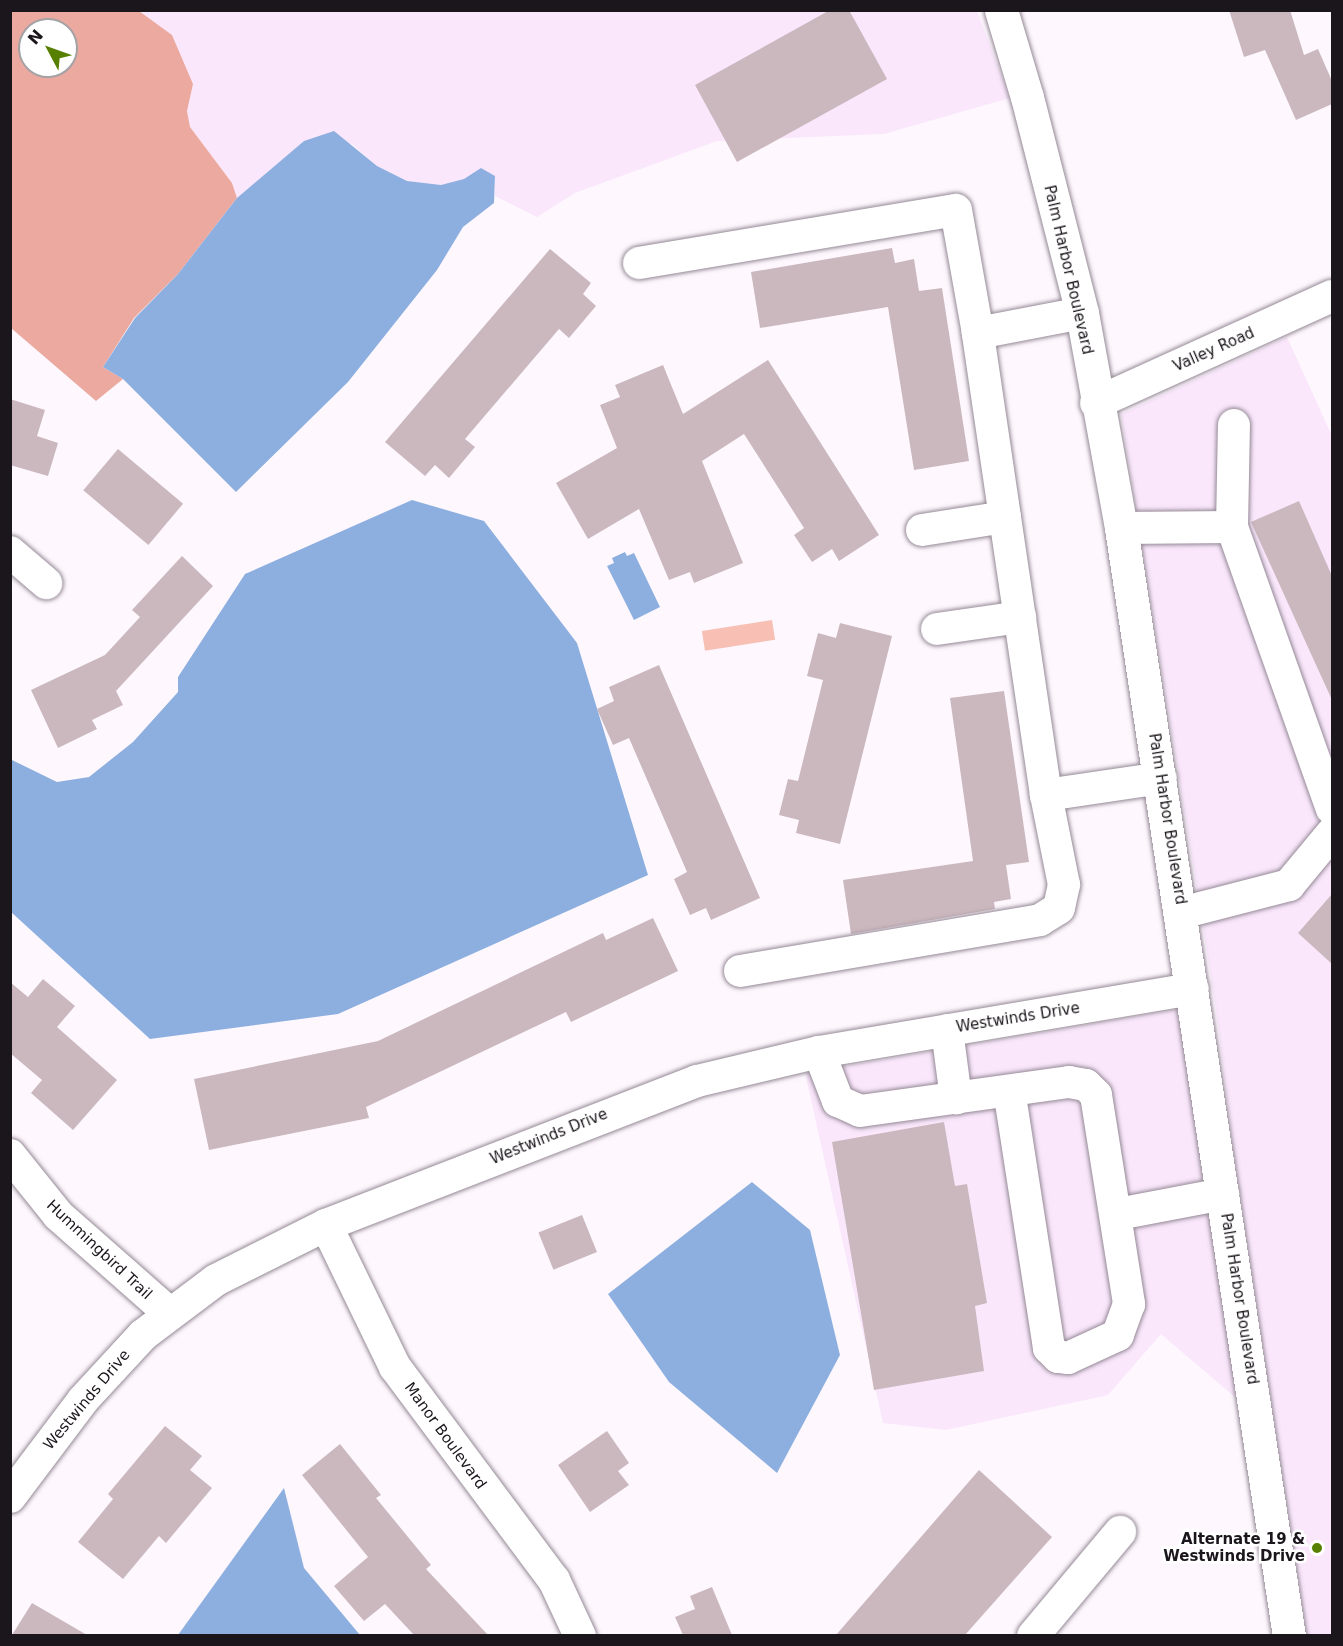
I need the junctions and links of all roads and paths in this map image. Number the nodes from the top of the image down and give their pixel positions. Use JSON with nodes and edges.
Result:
{"nodes":[{"id":1,"x":1001,"y":10,"type":"edge"},
{"id":2,"x":639,"y":263,"type":"dead end"},
{"id":3,"x":1332,"y":296,"type":"edge"},
{"id":4,"x":1082,"y":313,"type":"junction"},
{"id":5,"x":978,"y":333,"type":"junction"},
{"id":6,"x":1096,"y":403,"type":"junction"},
{"id":7,"x":1234,"y":425,"type":"dead end"},
{"id":8,"x":1005,"y":518,"type":"junction"},
{"id":9,"x":1232,"y":527,"type":"junction"},
{"id":10,"x":1121,"y":528,"type":"junction"},
{"id":11,"x":922,"y":530,"type":"dead end"},
{"id":12,"x":10,"y":552,"type":"edge"},
{"id":13,"x":46,"y":583,"type":"dead end"},
{"id":14,"x":1020,"y":617,"type":"junction"},
{"id":15,"x":938,"y":629,"type":"dead end"},
{"id":16,"x":1161,"y":778,"type":"junction"},
{"id":17,"x":1046,"y":795,"type":"junction"},
{"id":18,"x":1332,"y":809,"type":"edge"},
{"id":19,"x":1332,"y":833,"type":"edge"},
{"id":20,"x":1181,"y":913,"type":"junction"},
{"id":21,"x":740,"y":971,"type":"dead end"},
{"id":22,"x":1193,"y":989,"type":"junction"},
{"id":23,"x":947,"y":1030,"type":"junction"},
{"id":24,"x":819,"y":1052,"type":"junction"},
{"id":25,"x":1010,"y":1090,"type":"junction"},
{"id":26,"x":956,"y":1098,"type":"junction"},
{"id":27,"x":10,"y":1155,"type":"edge"},
{"id":28,"x":1223,"y":1194,"type":"junction"},
{"id":29,"x":1118,"y":1214,"type":"junction"},
{"id":30,"x":326,"y":1225,"type":"junction"},
{"id":31,"x":169,"y":1313,"type":"junction"},
{"id":32,"x":10,"y":1497,"type":"edge"},
{"id":33,"x":1120,"y":1532,"type":"dead end"},
{"id":34,"x":580,"y":1635,"type":"edge"},
{"id":35,"x":1033,"y":1635,"type":"edge"},
{"id":36,"x":1290,"y":1635,"type":"edge"}],
"edges":[{"from":1,"to":4,"type":"main road","name":"Palm Harbor Boulevard"},
{"from":2,"to":5,"type":"street"},
{"from":3,"to":6,"type":"street","name":"Valley Road"},
{"from":4,"to":5,"type":"street"},
{"from":4,"to":6,"type":"main road","name":"Palm Harbor Boulevard"},
{"from":5,"to":8,"type":"street"},
{"from":6,"to":10,"type":"main road","name":"Palm Harbor Boulevard"},
{"from":7,"to":9,"type":"street"},
{"from":8,"to":11,"type":"street"},
{"from":8,"to":14,"type":"street"},
{"from":9,"to":10,"type":"street"},
{"from":9,"to":18,"type":"street"},
{"from":10,"to":16,"type":"main road","name":"Palm Harbor Boulevard"},
{"from":12,"to":13,"type":"street"},
{"from":14,"to":15,"type":"street"},
{"from":14,"to":17,"type":"street"},
{"from":16,"to":17,"type":"street"},
{"from":16,"to":20,"type":"main road","name":"Palm Harbor Boulevard"},
{"from":17,"to":21,"type":"street"},
{"from":19,"to":20,"type":"street"},
{"from":20,"to":22,"type":"main road","name":"Palm Harbor Boulevard"},
{"from":22,"to":23,"type":"street","name":"Westwinds Drive"},
{"from":22,"to":28,"type":"main road","name":"Palm Harbor Boulevard"},
{"from":23,"to":24,"type":"street","name":"Westwinds Drive"},
{"from":23,"to":26,"type":"street"},
{"from":24,"to":26,"type":"street"},
{"from":24,"to":30,"type":"street","name":"Westwinds Drive"},
{"from":25,"to":26,"type":"street"},
{"from":25,"to":29,"type":"street"},
{"from":25,"to":29,"type":"street"},
{"from":27,"to":31,"type":"street","name":"Hummingbird Trail"},
{"from":28,"to":29,"type":"street"},
{"from":28,"to":36,"type":"main road","name":"Palm Harbor Boulevard"},
{"from":30,"to":31,"type":"street","name":"Westwinds Drive"},
{"from":30,"to":34,"type":"street","name":"Manor Boulevard"},
{"from":31,"to":32,"type":"street","name":"Westwinds Drive"},
{"from":33,"to":35,"type":"street"}]}
